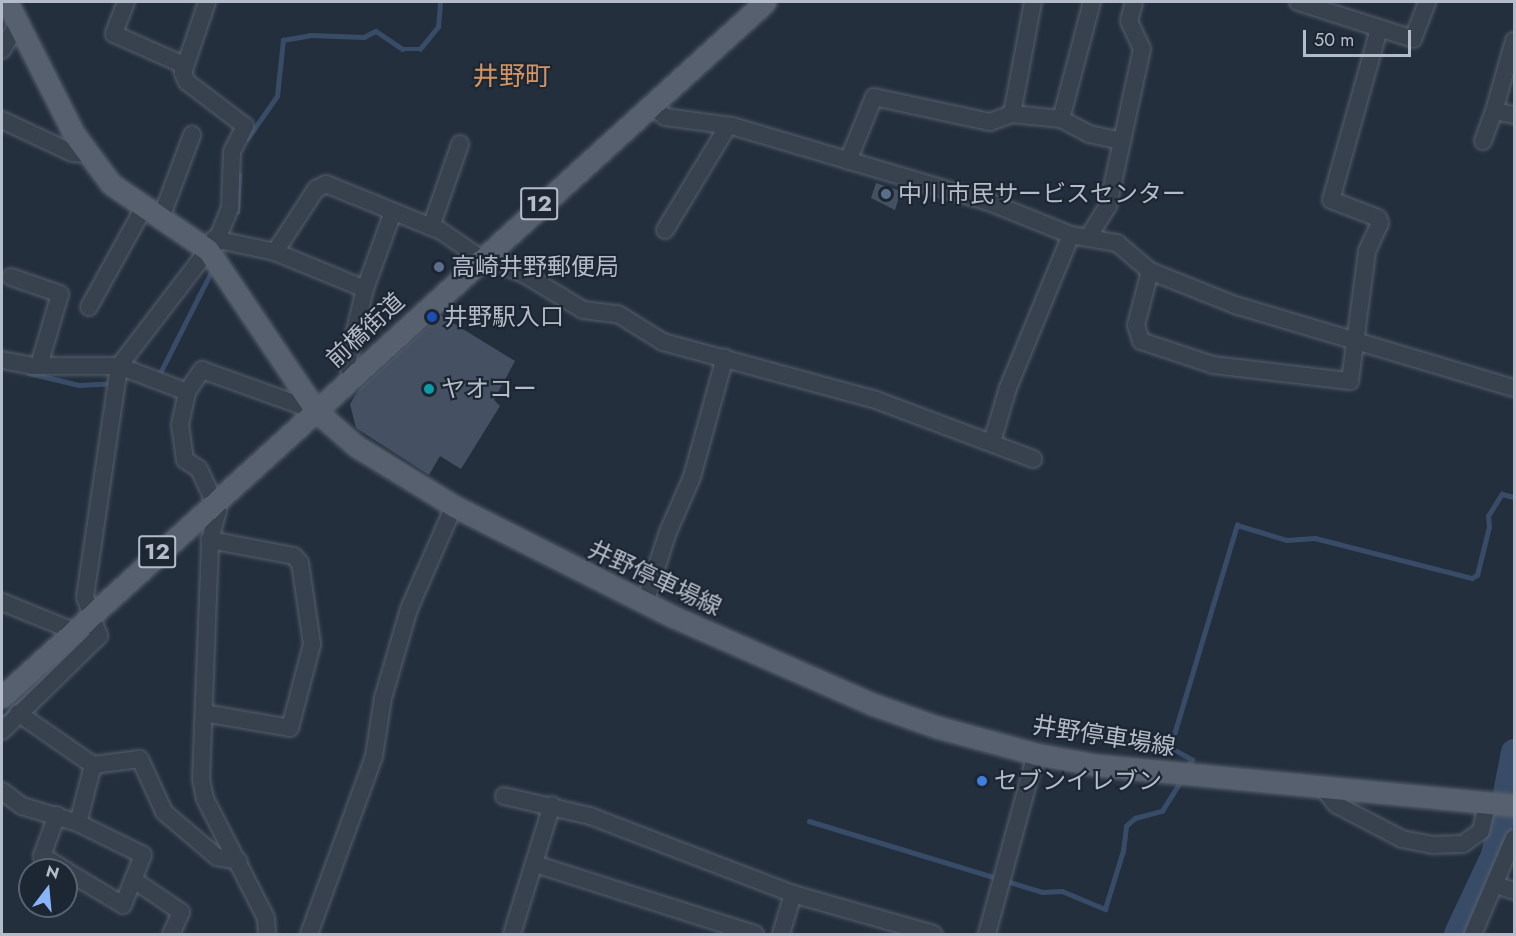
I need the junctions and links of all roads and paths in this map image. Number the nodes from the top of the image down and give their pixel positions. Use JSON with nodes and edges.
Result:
{"nodes":[{"id":1,"x":8,"y":2,"type":"edge"},
{"id":2,"x":126,"y":2,"type":"edge"},
{"id":3,"x":207,"y":2,"type":"edge"},
{"id":4,"x":1033,"y":2,"type":"edge"},
{"id":5,"x":1092,"y":2,"type":"edge"},
{"id":6,"x":1134,"y":2,"type":"edge"},
{"id":7,"x":1298,"y":2,"type":"edge"},
{"id":8,"x":1427,"y":2,"type":"edge"},
{"id":9,"x":761,"y":4,"type":"edge"},
{"id":10,"x":1327,"y":6,"type":"edge"},
{"id":11,"x":18,"y":23,"type":"junction"},
{"id":12,"x":1379,"y":29,"type":"junction"},
{"id":13,"x":1515,"y":41,"type":"edge"},
{"id":14,"x":2,"y":50,"type":"edge"},
{"id":15,"x":184,"y":65,"type":"junction"},
{"id":16,"x":651,"y":104,"type":"junction"},
{"id":17,"x":1494,"y":111,"type":"junction"},
{"id":18,"x":1012,"y":114,"type":"junction"},
{"id":19,"x":1515,"y":114,"type":"edge"},
{"id":20,"x":1061,"y":119,"type":"junction"},
{"id":21,"x":2,"y":120,"type":"edge"},
{"id":22,"x":728,"y":126,"type":"junction"},
{"id":23,"x":192,"y":135,"type":"dead end"},
{"id":24,"x":1122,"y":141,"type":"junction"},
{"id":25,"x":1483,"y":141,"type":"dead end"},
{"id":26,"x":460,"y":144,"type":"dead end"},
{"id":27,"x":87,"y":154,"type":"junction"},
{"id":28,"x":849,"y":160,"type":"junction"},
{"id":29,"x":393,"y":212,"type":"junction"},
{"id":30,"x":152,"y":214,"type":"junction"},
{"id":31,"x":431,"y":227,"type":"junction"},
{"id":32,"x":665,"y":230,"type":"dead end"},
{"id":33,"x":1071,"y":235,"type":"junction"},
{"id":34,"x":1089,"y":236,"type":"junction"},
{"id":35,"x":211,"y":248,"type":"junction"},
{"id":36,"x":275,"y":252,"type":"junction"},
{"id":37,"x":479,"y":257,"type":"junction"},
{"id":38,"x":1150,"y":272,"type":"junction"},
{"id":39,"x":11,"y":277,"type":"dead end"},
{"id":40,"x":365,"y":289,"type":"junction"},
{"id":41,"x":89,"y":307,"type":"dead end"},
{"id":42,"x":1358,"y":340,"type":"junction"},
{"id":43,"x":725,"y":357,"type":"junction"},
{"id":44,"x":2,"y":360,"type":"edge"},
{"id":45,"x":39,"y":366,"type":"junction"},
{"id":46,"x":119,"y":366,"type":"junction"},
{"id":47,"x":352,"y":378,"type":"junction"},
{"id":48,"x":1515,"y":388,"type":"edge"},
{"id":49,"x":187,"y":392,"type":"junction"},
{"id":50,"x":316,"y":411,"type":"junction"},
{"id":51,"x":992,"y":442,"type":"junction"},
{"id":52,"x":1033,"y":459,"type":"dead end"},
{"id":53,"x":212,"y":501,"type":"junction"},
{"id":54,"x":454,"y":506,"type":"junction"},
{"id":55,"x":210,"y":540,"type":"junction"},
{"id":56,"x":2,"y":602,"type":"edge"},
{"id":57,"x":645,"y":603,"type":"junction"},
{"id":58,"x":91,"y":611,"type":"junction"},
{"id":59,"x":71,"y":630,"type":"junction"},
{"id":60,"x":2,"y":697,"type":"edge"},
{"id":61,"x":18,"y":713,"type":"junction"},
{"id":62,"x":204,"y":713,"type":"junction"},
{"id":63,"x":2,"y":731,"type":"edge"},
{"id":64,"x":1036,"y":754,"type":"junction"},
{"id":65,"x":93,"y":765,"type":"junction"},
{"id":66,"x":1323,"y":788,"type":"junction"},
{"id":67,"x":2,"y":791,"type":"edge"},
{"id":68,"x":504,"y":796,"type":"dead end"},
{"id":69,"x":1488,"y":801,"type":"junction"},
{"id":70,"x":1515,"y":805,"type":"edge"},
{"id":71,"x":552,"y":806,"type":"junction"},
{"id":72,"x":57,"y":815,"type":"junction"},
{"id":73,"x":78,"y":824,"type":"junction"},
{"id":74,"x":1515,"y":838,"type":"edge"},
{"id":75,"x":45,"y":858,"type":"edge"},
{"id":76,"x":239,"y":861,"type":"junction"},
{"id":77,"x":535,"y":864,"type":"junction"},
{"id":78,"x":78,"y":878,"type":"edge"},
{"id":79,"x":134,"y":880,"type":"junction"},
{"id":80,"x":1496,"y":885,"type":"junction"},
{"id":81,"x":1515,"y":891,"type":"edge"},
{"id":82,"x":794,"y":894,"type":"junction"},
{"id":83,"x":171,"y":934,"type":"edge"},
{"id":84,"x":267,"y":934,"type":"edge"},
{"id":85,"x":309,"y":934,"type":"edge"},
{"id":86,"x":512,"y":934,"type":"edge"},
{"id":87,"x":755,"y":934,"type":"edge"},
{"id":88,"x":781,"y":934,"type":"edge"},
{"id":89,"x":933,"y":934,"type":"edge"},
{"id":90,"x":987,"y":934,"type":"edge"},
{"id":91,"x":1473,"y":934,"type":"edge"}],
"edges":[{"from":1,"to":11,"type":"main road","name":"井野停車場線"},
{"from":2,"to":15,"type":"street"},
{"from":3,"to":15,"type":"street"},
{"from":4,"to":18,"type":"street"},
{"from":5,"to":20,"type":"street"},
{"from":6,"to":24,"type":"street"},
{"from":7,"to":10,"type":"street"},
{"from":8,"to":12,"type":"street"},
{"from":9,"to":16,"type":"main road","name":"前橋街道","number":"12"},
{"from":10,"to":12,"type":"street"},
{"from":11,"to":14,"type":"street"},
{"from":11,"to":27,"type":"main road","name":"井野停車場線"},
{"from":12,"to":42,"type":"street"},
{"from":13,"to":17,"type":"street"},
{"from":15,"to":35,"type":"street"},
{"from":16,"to":22,"type":"street"},
{"from":16,"to":37,"type":"main road","name":"前橋街道","number":"12"},
{"from":17,"to":19,"type":"street"},
{"from":17,"to":25,"type":"street"},
{"from":18,"to":20,"type":"street"},
{"from":18,"to":28,"type":"street"},
{"from":20,"to":24,"type":"street"},
{"from":21,"to":27,"type":"street"},
{"from":22,"to":28,"type":"street"},
{"from":22,"to":32,"type":"street"},
{"from":23,"to":30,"type":"street"},
{"from":24,"to":34,"type":"street"},
{"from":26,"to":31,"type":"street"},
{"from":27,"to":30,"type":"main road","name":"井野停車場線"},
{"from":28,"to":33,"type":"street"},
{"from":29,"to":31,"type":"street"},
{"from":29,"to":36,"type":"street"},
{"from":29,"to":40,"type":"street"},
{"from":30,"to":35,"type":"main road","name":"井野停車場線"},
{"from":30,"to":41,"type":"street"},
{"from":31,"to":37,"type":"street"},
{"from":33,"to":34,"type":"street"},
{"from":33,"to":51,"type":"street"},
{"from":34,"to":38,"type":"street"},
{"from":35,"to":36,"type":"street"},
{"from":35,"to":46,"type":"street"},
{"from":35,"to":50,"type":"main road","name":"井野停車場線"},
{"from":36,"to":40,"type":"street"},
{"from":37,"to":43,"type":"street"},
{"from":37,"to":47,"type":"main road","name":"前橋街道","number":"12"},
{"from":38,"to":42,"type":"street"},
{"from":38,"to":42,"type":"street"},
{"from":39,"to":45,"type":"street"},
{"from":40,"to":47,"type":"street"},
{"from":42,"to":48,"type":"street"},
{"from":43,"to":51,"type":"street"},
{"from":43,"to":57,"type":"street"},
{"from":44,"to":45,"type":"street"},
{"from":45,"to":46,"type":"street"},
{"from":46,"to":49,"type":"street"},
{"from":46,"to":58,"type":"street"},
{"from":47,"to":50,"type":"main road","name":"前橋街道","number":"12"},
{"from":49,"to":50,"type":"street"},
{"from":49,"to":53,"type":"street"},
{"from":50,"to":53,"type":"main road","name":"前橋街道","number":"12"},
{"from":50,"to":54,"type":"main road","name":"井野停車場線"},
{"from":51,"to":52,"type":"street"},
{"from":53,"to":55,"type":"street"},
{"from":53,"to":58,"type":"main road","name":"前橋街道","number":"12"},
{"from":54,"to":57,"type":"main road","name":"井野停車場線"},
{"from":54,"to":85,"type":"street"},
{"from":55,"to":62,"type":"street"},
{"from":55,"to":62,"type":"street"},
{"from":56,"to":59,"type":"street"},
{"from":57,"to":64,"type":"main road","name":"井野停車場線"},
{"from":58,"to":59,"type":"main road","name":"前橋街道","number":"12"},
{"from":58,"to":61,"type":"street"},
{"from":59,"to":60,"type":"main road","name":"前橋街道","number":"12"},
{"from":61,"to":63,"type":"street"},
{"from":61,"to":65,"type":"street"},
{"from":62,"to":76,"type":"street"},
{"from":64,"to":66,"type":"main road","name":"井野停車場線"},
{"from":64,"to":90,"type":"street"},
{"from":65,"to":73,"type":"street"},
{"from":65,"to":76,"type":"street"},
{"from":66,"to":69,"type":"main road","name":"井野停車場線"},
{"from":66,"to":69,"type":"street"},
{"from":67,"to":72,"type":"street"},
{"from":68,"to":71,"type":"street"},
{"from":69,"to":70,"type":"main road","name":"井野停車場線"},
{"from":71,"to":77,"type":"street"},
{"from":71,"to":82,"type":"street"},
{"from":72,"to":73,"type":"street"},
{"from":72,"to":75,"type":"street"},
{"from":73,"to":79,"type":"street"},
{"from":74,"to":80,"type":"street"},
{"from":76,"to":84,"type":"street"},
{"from":77,"to":86,"type":"street"},
{"from":77,"to":87,"type":"street"},
{"from":78,"to":79,"type":"street"},
{"from":79,"to":83,"type":"street"},
{"from":80,"to":81,"type":"street"},
{"from":80,"to":91,"type":"street"},
{"from":82,"to":88,"type":"street"},
{"from":82,"to":89,"type":"street"}]}
